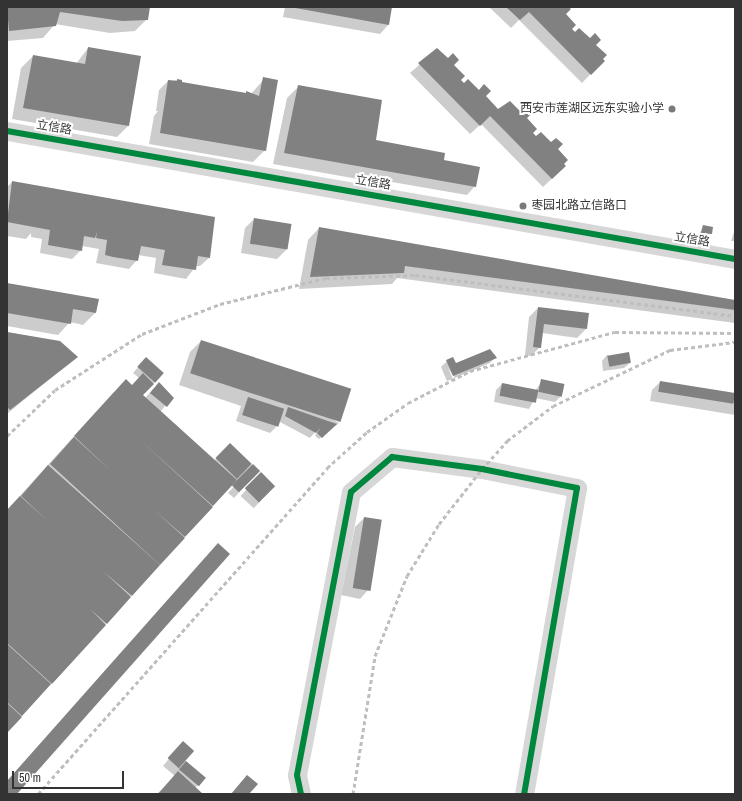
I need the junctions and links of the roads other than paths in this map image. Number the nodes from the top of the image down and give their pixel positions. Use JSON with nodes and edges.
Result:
{"nodes":[{"id":1,"x":7,"y":131,"type":"edge"},
{"id":2,"x":735,"y":258,"type":"edge"},
{"id":3,"x":301,"y":794,"type":"edge"},
{"id":4,"x":524,"y":794,"type":"edge"}],
"edges":[{"from":1,"to":2,"type":"street","name":"立信路"},
{"from":3,"to":4,"type":"street"}]}
